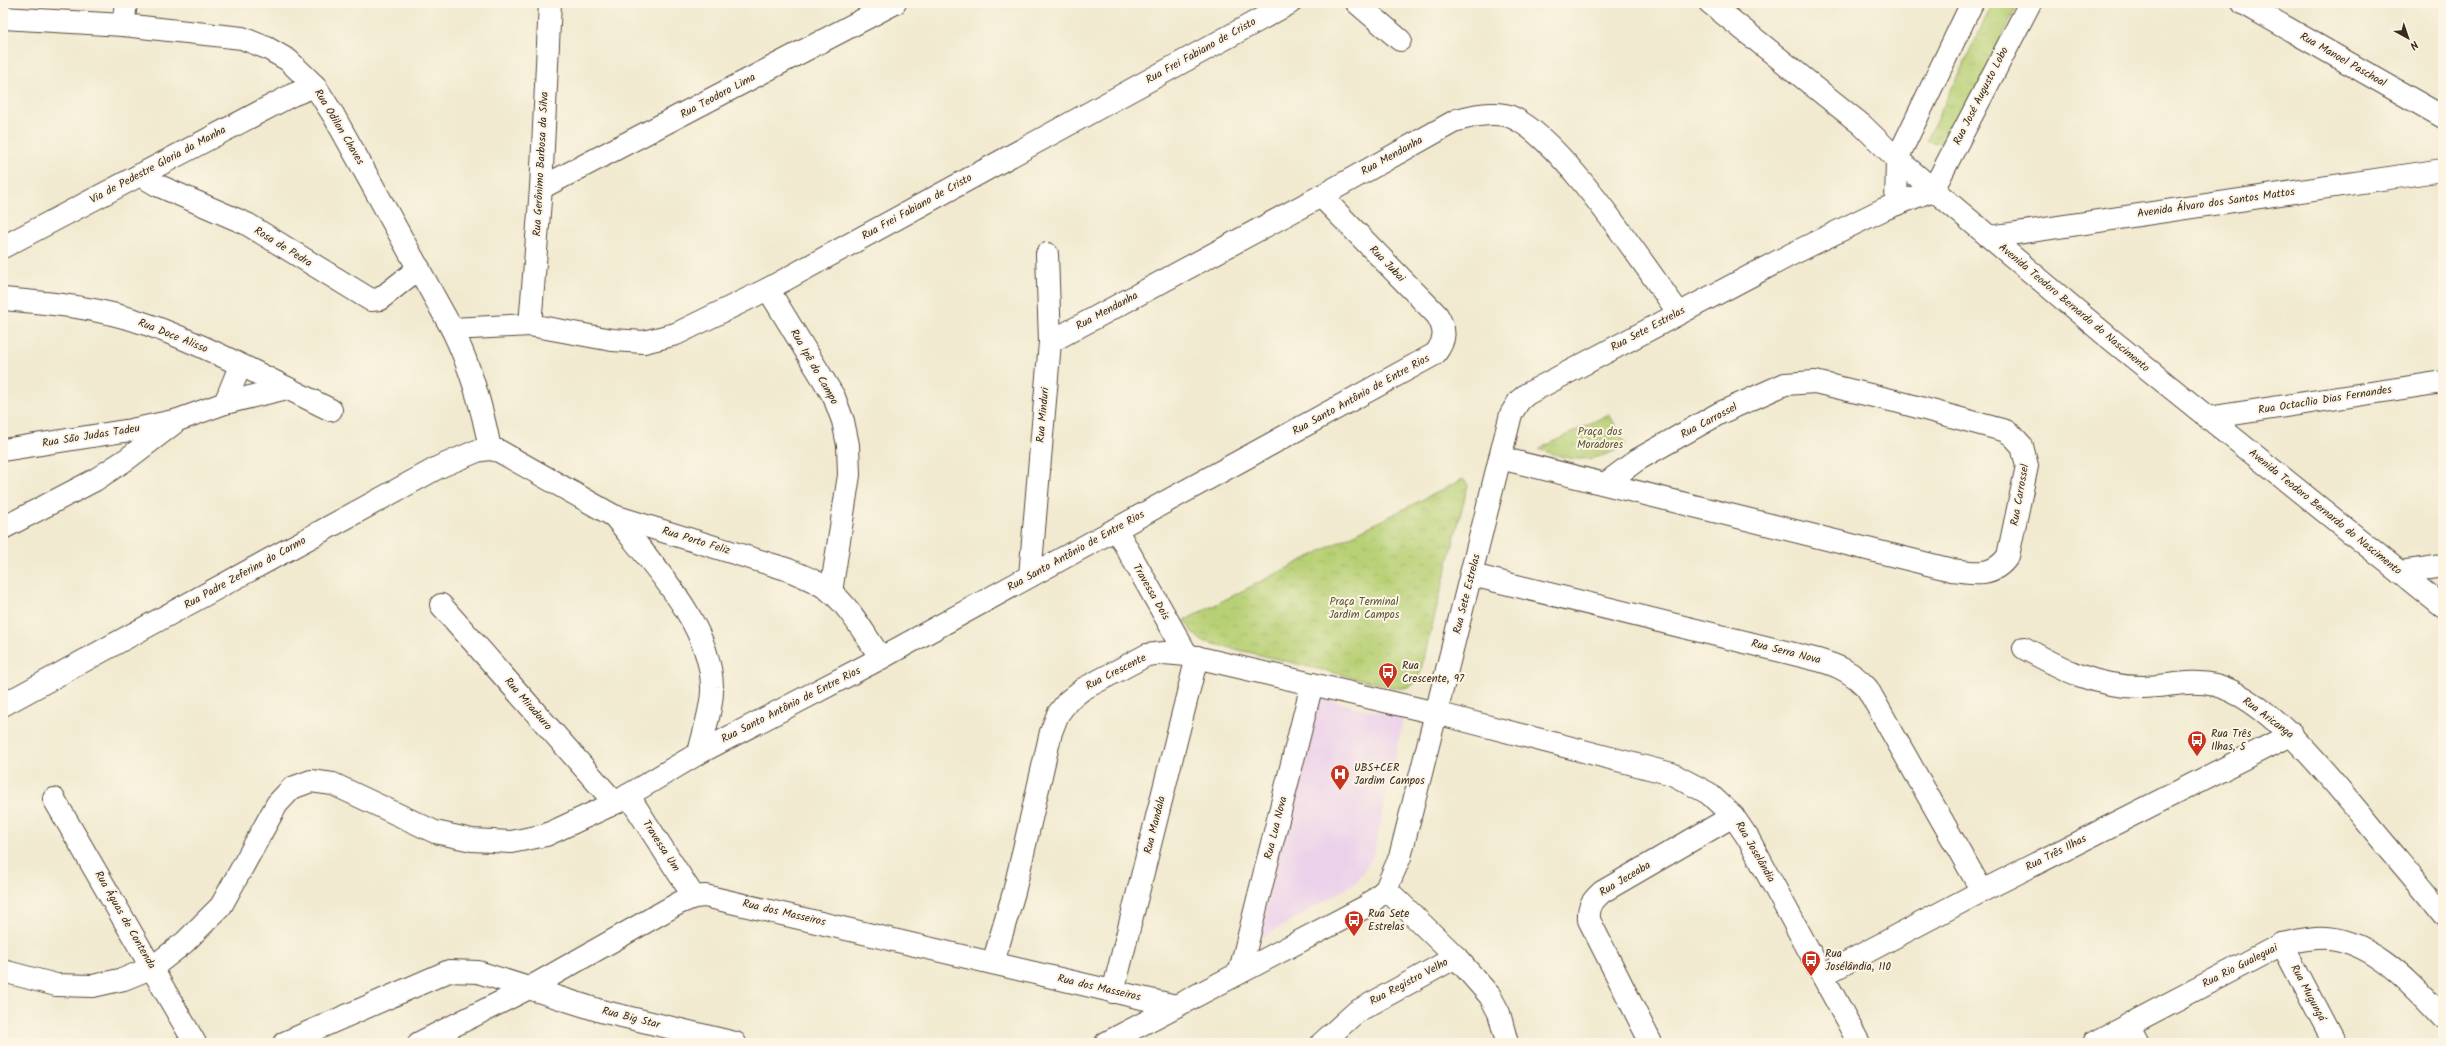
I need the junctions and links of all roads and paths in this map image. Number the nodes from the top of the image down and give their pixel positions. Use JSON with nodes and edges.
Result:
{"nodes":[{"id":1,"x":126,"y":3,"type":"edge"},
{"id":2,"x":550,"y":3,"type":"edge"},
{"id":3,"x":895,"y":3,"type":"edge"},
{"id":4,"x":1288,"y":3,"type":"edge"},
{"id":5,"x":1357,"y":3,"type":"edge"},
{"id":6,"x":1710,"y":3,"type":"edge"},
{"id":7,"x":1972,"y":3,"type":"edge"},
{"id":8,"x":2030,"y":3,"type":"edge"},
{"id":9,"x":2244,"y":3,"type":"edge"},
{"id":10,"x":3,"y":18,"type":"edge"},
{"id":11,"x":123,"y":25,"type":"junction"},
{"id":12,"x":1400,"y":40,"type":"dead end"},
{"id":13,"x":315,"y":86,"type":"junction"},
{"id":14,"x":2443,"y":117,"type":"edge"},
{"id":15,"x":1897,"y":159,"type":"junction"},
{"id":16,"x":2443,"y":170,"type":"edge"},
{"id":17,"x":140,"y":175,"type":"junction"},
{"id":18,"x":541,"y":188,"type":"junction"},
{"id":19,"x":1933,"y":190,"type":"junction"},
{"id":20,"x":1320,"y":196,"type":"junction"},
{"id":21,"x":1896,"y":204,"type":"junction"},
{"id":22,"x":1990,"y":237,"type":"junction"},
{"id":23,"x":3,"y":247,"type":"edge"},
{"id":24,"x":1048,"y":254,"type":"dead end"},
{"id":25,"x":419,"y":268,"type":"junction"},
{"id":26,"x":768,"y":289,"type":"junction"},
{"id":27,"x":3,"y":299,"type":"edge"},
{"id":28,"x":1679,"y":313,"type":"junction"},
{"id":29,"x":530,"y":325,"type":"junction"},
{"id":30,"x":452,"y":329,"type":"junction"},
{"id":31,"x":1444,"y":337,"type":"joint"},
{"id":32,"x":1050,"y":342,"type":"junction"},
{"id":33,"x":240,"y":366,"type":"junction"},
{"id":34,"x":2443,"y":382,"type":"edge"},
{"id":35,"x":287,"y":388,"type":"junction"},
{"id":36,"x":225,"y":403,"type":"junction"},
{"id":37,"x":332,"y":410,"type":"dead end"},
{"id":38,"x":2207,"y":418,"type":"junction"},
{"id":39,"x":178,"y":420,"type":"junction"},
{"id":40,"x":490,"y":449,"type":"junction"},
{"id":41,"x":3,"y":450,"type":"edge"},
{"id":42,"x":1500,"y":458,"type":"junction"},
{"id":43,"x":1605,"y":484,"type":"junction"},
{"id":44,"x":614,"y":516,"type":"junction"},
{"id":45,"x":3,"y":528,"type":"edge"},
{"id":46,"x":1116,"y":529,"type":"junction"},
{"id":47,"x":2443,"y":566,"type":"edge"},
{"id":48,"x":2400,"y":572,"type":"junction"},
{"id":49,"x":1472,"y":575,"type":"junction"},
{"id":50,"x":1030,"y":576,"type":"junction"},
{"id":51,"x":831,"y":592,"type":"junction"},
{"id":52,"x":441,"y":605,"type":"dead end"},
{"id":53,"x":2443,"y":607,"type":"edge"},
{"id":54,"x":2024,"y":648,"type":"dead end"},
{"id":55,"x":1192,"y":656,"type":"junction"},
{"id":56,"x":881,"y":658,"type":"junction"},
{"id":57,"x":1312,"y":684,"type":"junction"},
{"id":58,"x":3,"y":705,"type":"edge"},
{"id":59,"x":1436,"y":713,"type":"junction"},
{"id":60,"x":2292,"y":734,"type":"junction"},
{"id":61,"x":699,"y":753,"type":"junction"},
{"id":62,"x":54,"y":799,"type":"dead end"},
{"id":63,"x":621,"y":799,"type":"junction"},
{"id":64,"x":1733,"y":816,"type":"junction"},
{"id":65,"x":1386,"y":889,"type":"junction"},
{"id":66,"x":1982,"y":891,"type":"junction"},
{"id":67,"x":694,"y":897,"type":"junction"},
{"id":68,"x":2439,"y":900,"type":"edge"},
{"id":69,"x":2282,"y":944,"type":"junction"},
{"id":70,"x":1456,"y":957,"type":"junction"},
{"id":71,"x":993,"y":963,"type":"junction"},
{"id":72,"x":153,"y":967,"type":"junction"},
{"id":73,"x":3,"y":971,"type":"edge"},
{"id":74,"x":1240,"y":971,"type":"junction"},
{"id":75,"x":1823,"y":975,"type":"junction"},
{"id":76,"x":529,"y":988,"type":"junction"},
{"id":77,"x":1114,"y":992,"type":"junction"},
{"id":78,"x":1176,"y":1006,"type":"junction"},
{"id":79,"x":2443,"y":1017,"type":"edge"},
{"id":80,"x":2133,"y":1034,"type":"edge"},
{"id":81,"x":195,"y":1043,"type":"edge"},
{"id":82,"x":284,"y":1043,"type":"edge"},
{"id":83,"x":419,"y":1043,"type":"edge"},
{"id":84,"x":735,"y":1043,"type":"edge"},
{"id":85,"x":1106,"y":1043,"type":"edge"},
{"id":86,"x":1322,"y":1043,"type":"edge"},
{"id":87,"x":1507,"y":1043,"type":"edge"},
{"id":88,"x":1651,"y":1043,"type":"edge"},
{"id":89,"x":1859,"y":1043,"type":"edge"},
{"id":90,"x":2094,"y":1043,"type":"edge"},
{"id":91,"x":2334,"y":1043,"type":"edge"}],
"edges":[{"from":1,"to":11,"type":"street"},
{"from":2,"to":18,"type":"street","name":"Rua Gerônimo Barbosa da Silva"},
{"from":3,"to":18,"type":"street","name":"Rua Teodoro Lima"},
{"from":4,"to":26,"type":"street","name":"Rua Frei Fabiano de Cristo"},
{"from":5,"to":12,"type":"street"},
{"from":6,"to":15,"type":"street","name":"Avenida Teodoro Bernardo do Nascimento"},
{"from":7,"to":15,"type":"street"},
{"from":8,"to":19,"type":"street","name":"Rua José Augusto Lobo"},
{"from":9,"to":14,"type":"street","name":"Rua Manoel Paschoal"},
{"from":10,"to":11,"type":"street","name":"Rua Odilon Chaves"},
{"from":11,"to":13,"type":"street","name":"Rua Odilon Chaves"},
{"from":13,"to":17,"type":"street","name":"Via de Pedestre Gloria da Manha"},
{"from":13,"to":25,"type":"street","name":"Rua Odilon Chaves"},
{"from":15,"to":19,"type":"street","name":"Avenida Teodoro Bernardo do Nascimento"},
{"from":15,"to":21,"type":"street"},
{"from":16,"to":22,"type":"street","name":"Avenida Álvaro dos Santos Mattos"},
{"from":17,"to":23,"type":"street","name":"Via de Pedestre Gloria da Manha"},
{"from":17,"to":25,"type":"street","name":"Rosa de Pedra"},
{"from":18,"to":29,"type":"street","name":"Rua Gerônimo Barbosa da Silva"},
{"from":19,"to":21,"type":"street","name":"Rua Sete Estrelas"},
{"from":19,"to":22,"type":"street","name":"Avenida Teodoro Bernardo do Nascimento"},
{"from":20,"to":28,"type":"street","name":"Rua Mendanha"},
{"from":20,"to":31,"type":"street","name":"Rua Jubai"},
{"from":20,"to":32,"type":"street","name":"Rua Mendanha"},
{"from":21,"to":28,"type":"street","name":"Rua Sete Estrelas"},
{"from":22,"to":38,"type":"street","name":"Avenida Teodoro Bernardo do Nascimento"},
{"from":24,"to":32,"type":"street","name":"Rua Minduri"},
{"from":25,"to":30,"type":"street","name":"Rua Odilon Chaves"},
{"from":26,"to":29,"type":"street","name":"Rua Frei Fabiano de Cristo"},
{"from":26,"to":51,"type":"street","name":"Rua Ipê do Campo"},
{"from":27,"to":33,"type":"street","name":"Rua Doce Alisso"},
{"from":28,"to":42,"type":"street","name":"Rua Sete Estrelas"},
{"from":29,"to":30,"type":"street","name":"Rua Frei Fabiano de Cristo"},
{"from":30,"to":40,"type":"street","name":"Rua Odilon Chaves"},
{"from":31,"to":46,"type":"street","name":"Rua Santo Antônio de Entre Rios"},
{"from":32,"to":50,"type":"street","name":"Rua Minduri"},
{"from":33,"to":35,"type":"street","name":"Rua Doce Alisso"},
{"from":33,"to":36,"type":"street"},
{"from":34,"to":38,"type":"street","name":"Rua Octacílio Dias Fernandes"},
{"from":35,"to":36,"type":"street","name":"Rua São Judas Tadeu"},
{"from":35,"to":37,"type":"street","name":"Rua Doce Alisso"},
{"from":36,"to":39,"type":"street","name":"Rua São Judas Tadeu"},
{"from":38,"to":48,"type":"street","name":"Avenida Teodoro Bernardo do Nascimento"},
{"from":39,"to":41,"type":"street","name":"Rua São Judas Tadeu"},
{"from":39,"to":45,"type":"street","name":"Rua São Judas Tadeu"},
{"from":40,"to":44,"type":"street","name":"Rua Porto Feliz"},
{"from":40,"to":58,"type":"street","name":"Rua Padre Zeferino do Carmo"},
{"from":42,"to":43,"type":"street","name":"Rua Carrossel"},
{"from":42,"to":49,"type":"street","name":"Rua Sete Estrelas"},
{"from":43,"to":43,"type":"street","name":"Rua Carrossel"},
{"from":44,"to":51,"type":"street","name":"Rua Porto Feliz"},
{"from":44,"to":61,"type":"street"},
{"from":46,"to":50,"type":"street","name":"Rua Santo Antônio de Entre Rios"},
{"from":46,"to":55,"type":"street","name":"Travessa Dois"},
{"from":47,"to":48,"type":"street"},
{"from":48,"to":53,"type":"street","name":"Avenida Teodoro Bernardo do Nascimento"},
{"from":49,"to":59,"type":"street","name":"Rua Sete Estrelas"},
{"from":49,"to":66,"type":"street","name":"Rua Serra Nova"},
{"from":50,"to":56,"type":"street","name":"Rua Santo Antônio de Entre Rios"},
{"from":51,"to":56,"type":"street","name":"Rua Porto Feliz"},
{"from":52,"to":63,"type":"street","name":"Rua Miradouro"},
{"from":54,"to":60,"type":"street","name":"Rua Aricanga"},
{"from":55,"to":57,"type":"street","name":"Rua Crescente"},
{"from":55,"to":71,"type":"street","name":"Rua Crescente"},
{"from":55,"to":77,"type":"street","name":"Rua Mandala"},
{"from":56,"to":61,"type":"street","name":"Rua Santo Antônio de Entre Rios"},
{"from":57,"to":59,"type":"street","name":"Rua Crescente"},
{"from":57,"to":74,"type":"street","name":"Rua Lua Nova"},
{"from":59,"to":64,"type":"street","name":"Rua Joselândia"},
{"from":59,"to":65,"type":"street","name":"Rua Sete Estrelas"},
{"from":60,"to":66,"type":"street","name":"Rua Três Ilhas"},
{"from":60,"to":68,"type":"street","name":"Rua Aricanga"},
{"from":61,"to":63,"type":"street","name":"Rua Santo Antônio de Entre Rios"},
{"from":62,"to":72,"type":"street","name":"Rua Águas de Contenda"},
{"from":63,"to":67,"type":"street","name":"Travessa Um"},
{"from":63,"to":72,"type":"street","name":"Rua Santo Antônio de Entre Rios"},
{"from":64,"to":75,"type":"street","name":"Rua Joselândia"},
{"from":64,"to":88,"type":"street","name":"Rua Jeceaba"},
{"from":65,"to":70,"type":"street"},
{"from":65,"to":74,"type":"street","name":"Rua Sete Estrelas"},
{"from":66,"to":75,"type":"street","name":"Rua Três Ilhas"},
{"from":67,"to":71,"type":"street","name":"Rua dos Masseiros"},
{"from":67,"to":76,"type":"street","name":"Rua dos Masseiros"},
{"from":69,"to":79,"type":"street","name":"Rua Rio Gualeguai"},
{"from":69,"to":80,"type":"street","name":"Rua Rio Gualeguai"},
{"from":69,"to":91,"type":"street","name":"Rua Mugungá"},
{"from":70,"to":86,"type":"street","name":"Rua Registro Velho"},
{"from":70,"to":87,"type":"street","name":"Rua Registro Velho"},
{"from":71,"to":77,"type":"street","name":"Rua dos Masseiros"},
{"from":72,"to":73,"type":"street","name":"Rua Santo Antônio de Entre Rios"},
{"from":72,"to":81,"type":"street","name":"Rua Águas de Contenda"},
{"from":74,"to":78,"type":"street","name":"Rua Sete Estrelas"},
{"from":75,"to":89,"type":"street","name":"Rua Joselândia"},
{"from":76,"to":82,"type":"street","name":"Rua Big Star"},
{"from":76,"to":83,"type":"street","name":"Rua dos Masseiros"},
{"from":76,"to":84,"type":"street","name":"Rua Big Star"},
{"from":77,"to":78,"type":"street","name":"Rua dos Masseiros"},
{"from":78,"to":85,"type":"street","name":"Rua Sete Estrelas"},
{"from":80,"to":90,"type":"street","name":"Rua Rio Gualeguai"}]}
